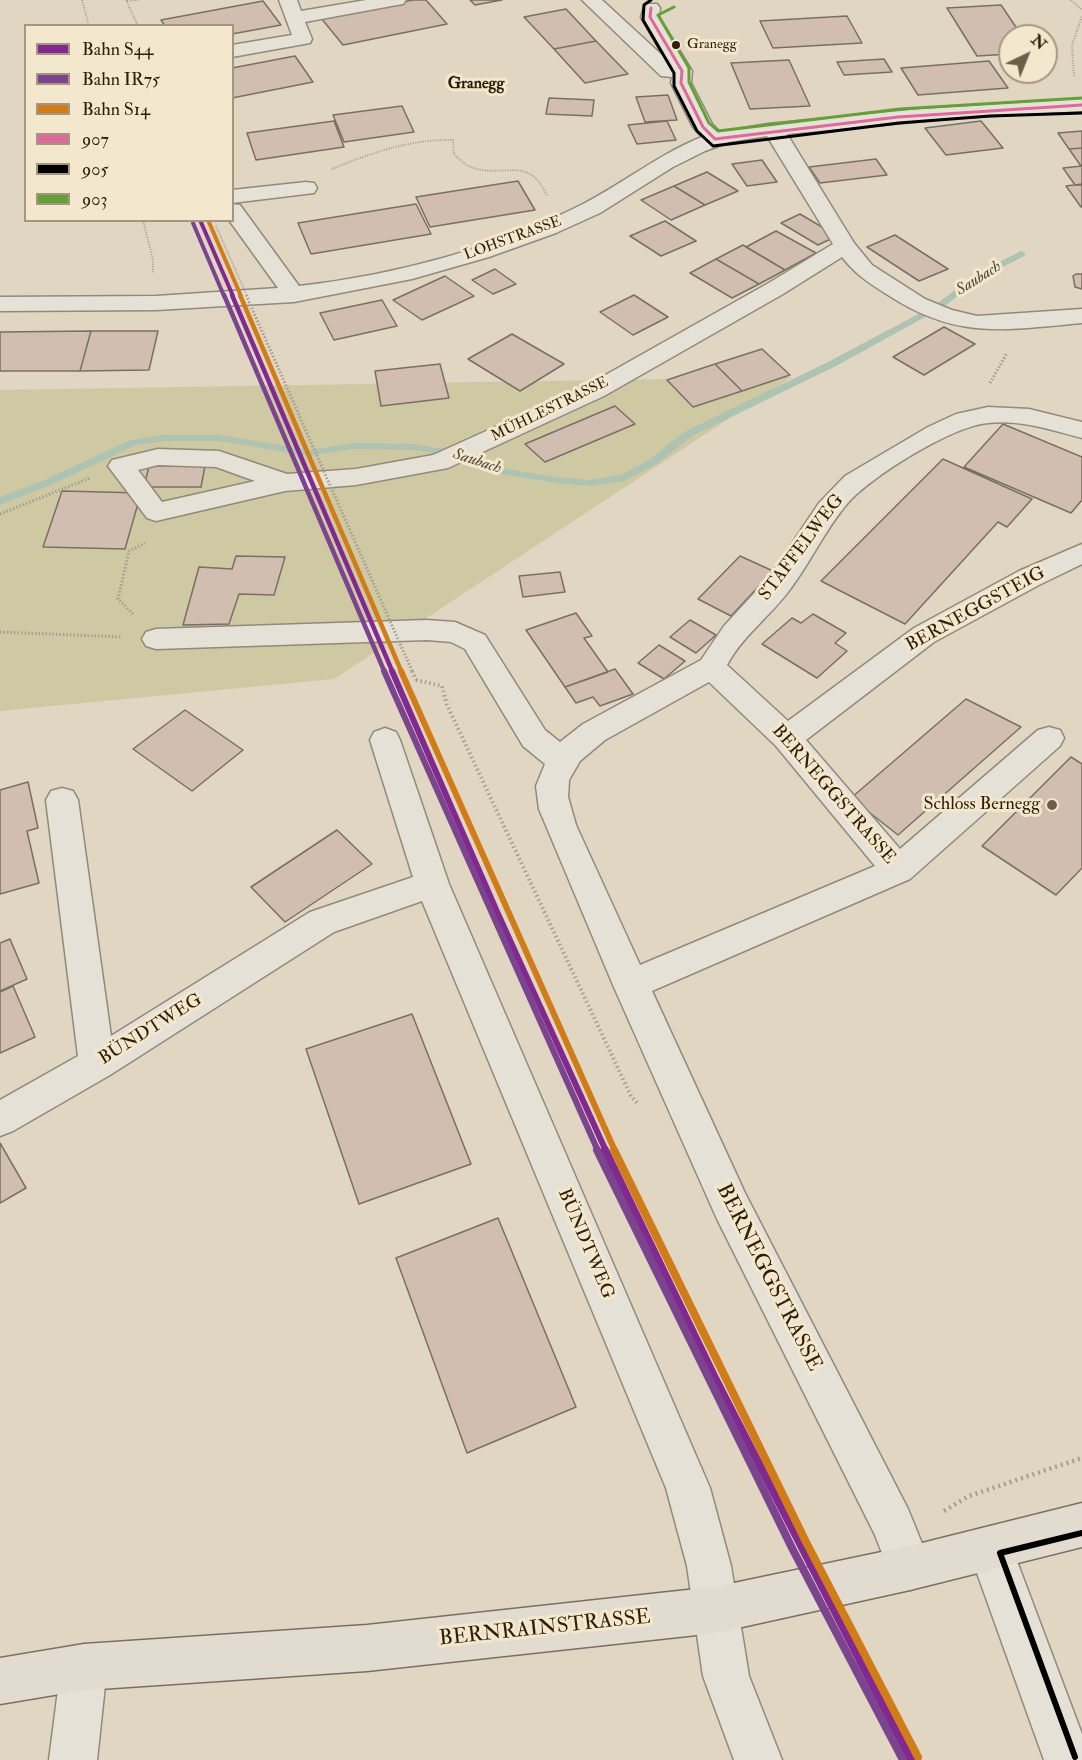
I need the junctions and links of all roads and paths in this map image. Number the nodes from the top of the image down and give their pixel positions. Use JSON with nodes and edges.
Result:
{"nodes":[{"id":1,"x":82,"y":0,"type":"edge"},
{"id":2,"x":140,"y":0,"type":"edge"},
{"id":3,"x":397,"y":0,"type":"edge"},
{"id":4,"x":591,"y":0,"type":"edge"},
{"id":5,"x":671,"y":0,"type":"edge"},
{"id":6,"x":1071,"y":0,"type":"edge"},
{"id":7,"x":126,"y":1,"type":"edge"},
{"id":8,"x":645,"y":4,"type":"edge"},
{"id":9,"x":291,"y":9,"type":"edge"},
{"id":10,"x":1082,"y":10,"type":"edge"},
{"id":11,"x":1082,"y":16,"type":"edge"},
{"id":12,"x":88,"y":24,"type":"edge"},
{"id":13,"x":137,"y":24,"type":"edge"},
{"id":14,"x":234,"y":51,"type":"edge"},
{"id":15,"x":1074,"y":78,"type":"dead end"},
{"id":16,"x":681,"y":83,"type":"junction"},
{"id":17,"x":1082,"y":105,"type":"edge"},
{"id":18,"x":774,"y":130,"type":"junction"},
{"id":19,"x":716,"y":139,"type":"junction"},
{"id":20,"x":325,"y":172,"type":"dead end"},
{"id":21,"x":306,"y":188,"type":"dead end"},
{"id":22,"x":234,"y":197,"type":"edge"},
{"id":23,"x":234,"y":213,"type":"edge"},
{"id":24,"x":143,"y":222,"type":"edge"},
{"id":25,"x":216,"y":226,"type":"dead end"},
{"id":26,"x":523,"y":238,"type":"junction"},
{"id":27,"x":845,"y":246,"type":"junction"},
{"id":28,"x":294,"y":295,"type":"junction"},
{"id":29,"x":0,"y":304,"type":"edge"},
{"id":30,"x":153,"y":304,"type":"junction"},
{"id":31,"x":1082,"y":316,"type":"edge"},
{"id":32,"x":1015,"y":322,"type":"junction"},
{"id":33,"x":976,"y":417,"type":"junction"},
{"id":34,"x":1082,"y":430,"type":"edge"},
{"id":35,"x":121,"y":466,"type":"junction"},
{"id":36,"x":285,"y":483,"type":"junction"},
{"id":37,"x":0,"y":514,"type":"edge"},
{"id":38,"x":148,"y":541,"type":"dead end"},
{"id":39,"x":1082,"y":553,"type":"edge"},
{"id":40,"x":0,"y":632,"type":"edge"},
{"id":41,"x":156,"y":639,"type":"junction"},
{"id":42,"x":711,"y":667,"type":"junction"},
{"id":43,"x":787,"y":738,"type":"junction"},
{"id":44,"x":1049,"y":738,"type":"dead end"},
{"id":45,"x":385,"y":740,"type":"dead end"},
{"id":46,"x":563,"y":762,"type":"junction"},
{"id":47,"x":62,"y":800,"type":"dead end"},
{"id":48,"x":898,"y":870,"type":"junction"},
{"id":49,"x":432,"y":884,"type":"junction"},
{"id":50,"x":630,"y":984,"type":"junction"},
{"id":51,"x":97,"y":1064,"type":"junction"},
{"id":52,"x":639,"y":1105,"type":"dead end"},
{"id":53,"x":0,"y":1119,"type":"edge"},
{"id":54,"x":1082,"y":1458,"type":"edge"},
{"id":55,"x":893,"y":1524,"type":"junction"},
{"id":56,"x":1082,"y":1525,"type":"edge"},
{"id":57,"x":990,"y":1548,"type":"junction"},
{"id":58,"x":910,"y":1568,"type":"junction"},
{"id":59,"x":715,"y":1610,"type":"junction"},
{"id":60,"x":84,"y":1667,"type":"junction"},
{"id":61,"x":0,"y":1681,"type":"edge"},
{"id":62,"x":73,"y":1760,"type":"edge"},
{"id":63,"x":758,"y":1760,"type":"edge"},
{"id":64,"x":1068,"y":1760,"type":"edge"}],
"edges":[{"from":1,"to":12,"type":"path"},
{"from":2,"to":7,"type":"path"},
{"from":3,"to":9,"type":"street"},
{"from":4,"to":16,"type":"street"},
{"from":5,"to":8,"type":"street"},
{"from":6,"to":10,"type":"path"},
{"from":7,"to":13,"type":"path"},
{"from":8,"to":16,"type":"street"},
{"from":9,"to":14,"type":"street"},
{"from":11,"to":15,"type":"path"},
{"from":16,"to":19,"type":"street"},
{"from":17,"to":18,"type":"street","name":"LOHSTRASSE"},
{"from":18,"to":19,"type":"street","name":"LOHSTRASSE"},
{"from":18,"to":27,"type":"street"},
{"from":19,"to":26,"type":"street","name":"LOHSTRASSE"},
{"from":20,"to":26,"type":"path"},
{"from":21,"to":22,"type":"street"},
{"from":23,"to":28,"type":"street"},
{"from":24,"to":30,"type":"path"},
{"from":25,"to":52,"type":"path","bridge":true},
{"from":26,"to":28,"type":"street","name":"LOHSTRASSE"},
{"from":27,"to":32,"type":"street"},
{"from":27,"to":36,"type":"street","name":"MÜHLESTRASSE"},
{"from":28,"to":30,"type":"street","name":"LOHSTRASSE"},
{"from":29,"to":30,"type":"street","name":"LOHSTRASSE"},
{"from":31,"to":32,"type":"street"},
{"from":32,"to":33,"type":"path"},
{"from":33,"to":34,"type":"street","name":"STAFFELWEG"},
{"from":33,"to":42,"type":"street","name":"STAFFELWEG"},
{"from":35,"to":36,"type":"street"},
{"from":35,"to":36,"type":"street","name":"MÜHLESTRASSE"},
{"from":35,"to":37,"type":"path"},
{"from":38,"to":41,"type":"path"},
{"from":39,"to":43,"type":"street","name":"BERNEGGSTEIG"},
{"from":40,"to":41,"type":"path"},
{"from":41,"to":46,"type":"street"},
{"from":42,"to":43,"type":"street","name":"BERNEGGSTRASSE"},
{"from":42,"to":46,"type":"street","name":"BERNEGGSTRASSE"},
{"from":43,"to":48,"type":"street","name":"BERNEGGSTRASSE"},
{"from":44,"to":48,"type":"street"},
{"from":45,"to":49,"type":"street","name":"BÜNDTWEG"},
{"from":46,"to":50,"type":"street","name":"BERNEGGSTRASSE"},
{"from":47,"to":51,"type":"street"},
{"from":48,"to":50,"type":"street","name":"BERNEGGSTRASSE"},
{"from":49,"to":51,"type":"street","name":"BÜNDTWEG"},
{"from":49,"to":59,"type":"street","name":"BÜNDTWEG"},
{"from":50,"to":55,"type":"street","name":"BERNEGGSTRASSE"},
{"from":51,"to":53,"type":"street","name":"BÜNDTWEG"},
{"from":54,"to":55,"type":"path"},
{"from":55,"to":58,"type":"street","name":"BERNEGGSTRASSE"},
{"from":56,"to":57,"type":"main road","name":"BERNRAINSTRASSE"},
{"from":57,"to":58,"type":"main road","name":"BERNRAINSTRASSE"},
{"from":57,"to":64,"type":"street"},
{"from":58,"to":59,"type":"main road","name":"BERNRAINSTRASSE"},
{"from":59,"to":60,"type":"main road","name":"BERNRAINSTRASSE"},
{"from":59,"to":63,"type":"street","name":"BÜNDTWEG"},
{"from":60,"to":61,"type":"main road","name":"BERNRAINSTRASSE"},
{"from":60,"to":62,"type":"street"}]}
